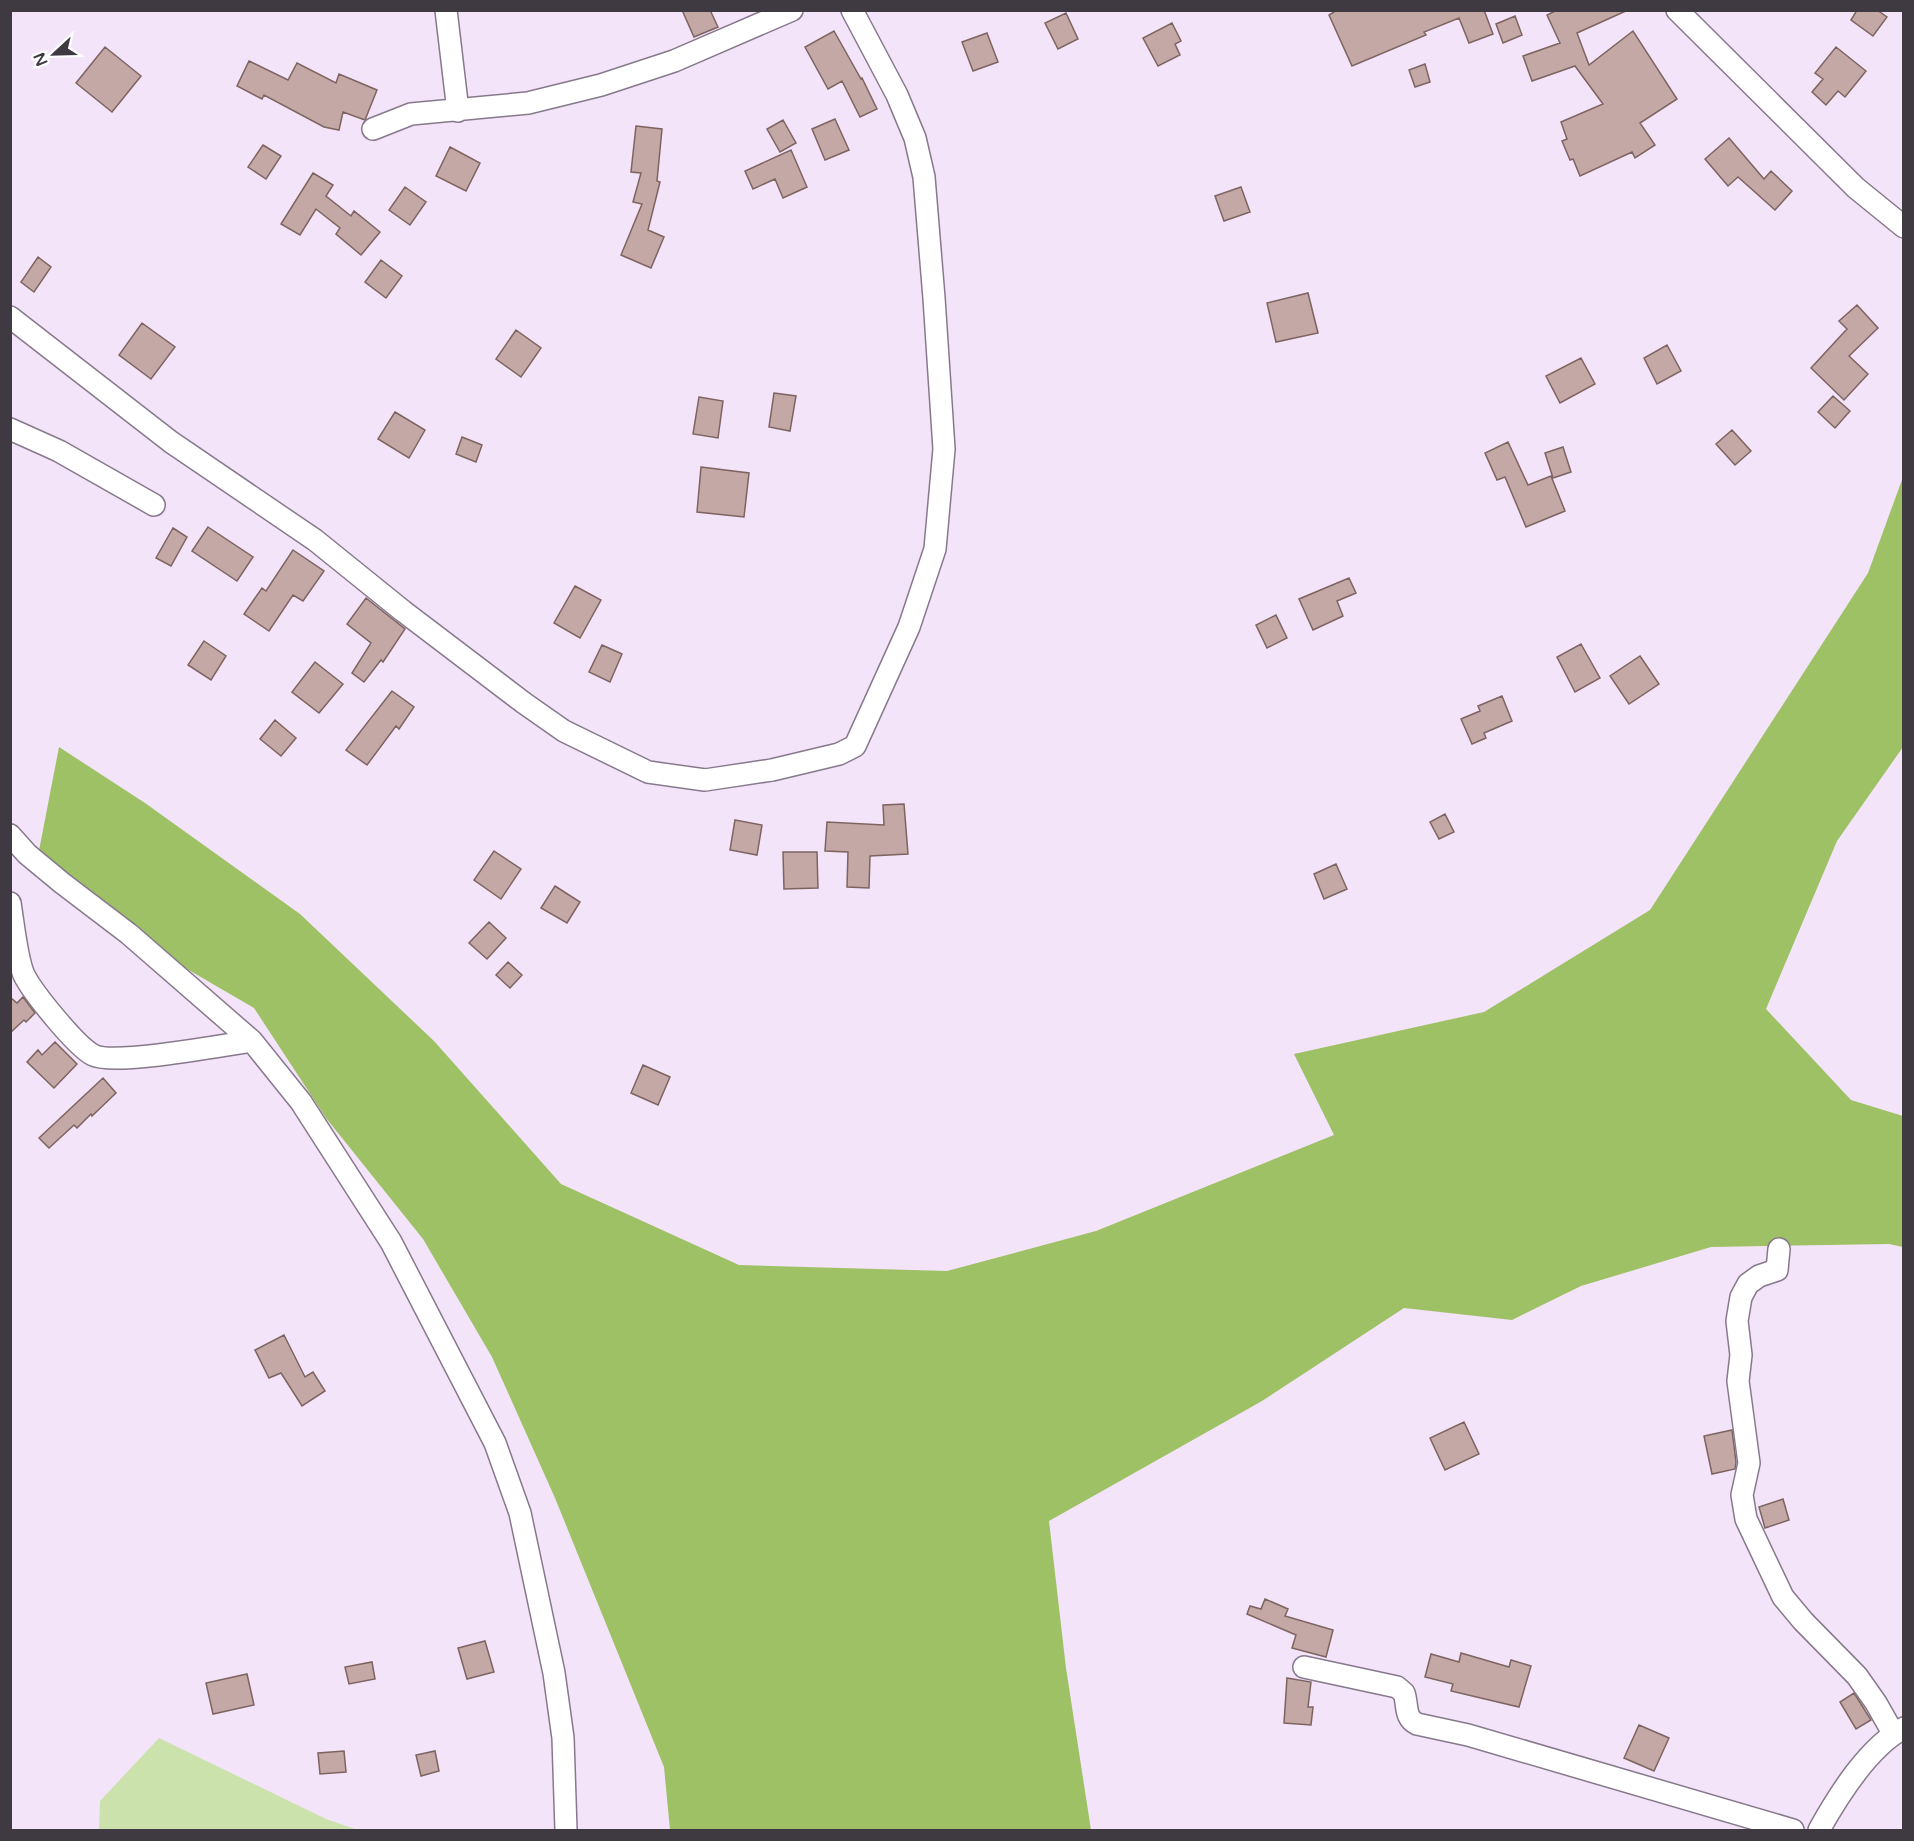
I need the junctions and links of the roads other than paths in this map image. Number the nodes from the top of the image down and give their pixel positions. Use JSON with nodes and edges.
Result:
{"nodes":[{"id":1,"x":446,"y":10,"type":"edge"},
{"id":2,"x":792,"y":10,"type":"edge"},
{"id":3,"x":852,"y":10,"type":"edge"},
{"id":4,"x":1677,"y":10,"type":"edge"},
{"id":5,"x":458,"y":111,"type":"junction"},
{"id":6,"x":373,"y":129,"type":"dead end"},
{"id":7,"x":1904,"y":227,"type":"edge"},
{"id":8,"x":10,"y":317,"type":"edge"},
{"id":9,"x":10,"y":429,"type":"edge"},
{"id":10,"x":154,"y":506,"type":"dead end"},
{"id":11,"x":10,"y":835,"type":"edge"},
{"id":12,"x":10,"y":903,"type":"edge"},
{"id":13,"x":16,"y":962,"type":"edge"},
{"id":14,"x":252,"y":1041,"type":"junction"},
{"id":15,"x":1779,"y":1249,"type":"dead end"},
{"id":16,"x":1304,"y":1667,"type":"dead end"},
{"id":17,"x":1898,"y":1730,"type":"edge"},
{"id":18,"x":566,"y":1830,"type":"edge"},
{"id":19,"x":1794,"y":1830,"type":"edge"},
{"id":20,"x":1819,"y":1830,"type":"edge"}],
"edges":[{"from":1,"to":5,"type":"street"},
{"from":2,"to":5,"type":"street"},
{"from":3,"to":8,"type":"street"},
{"from":4,"to":7,"type":"street"},
{"from":5,"to":6,"type":"street"},
{"from":9,"to":10,"type":"street"},
{"from":11,"to":14,"type":"street"},
{"from":12,"to":13,"type":"street"},
{"from":13,"to":14,"type":"street"},
{"from":14,"to":18,"type":"street"},
{"from":15,"to":17,"type":"street"},
{"from":16,"to":19,"type":"street"},
{"from":17,"to":20,"type":"street"}]}
